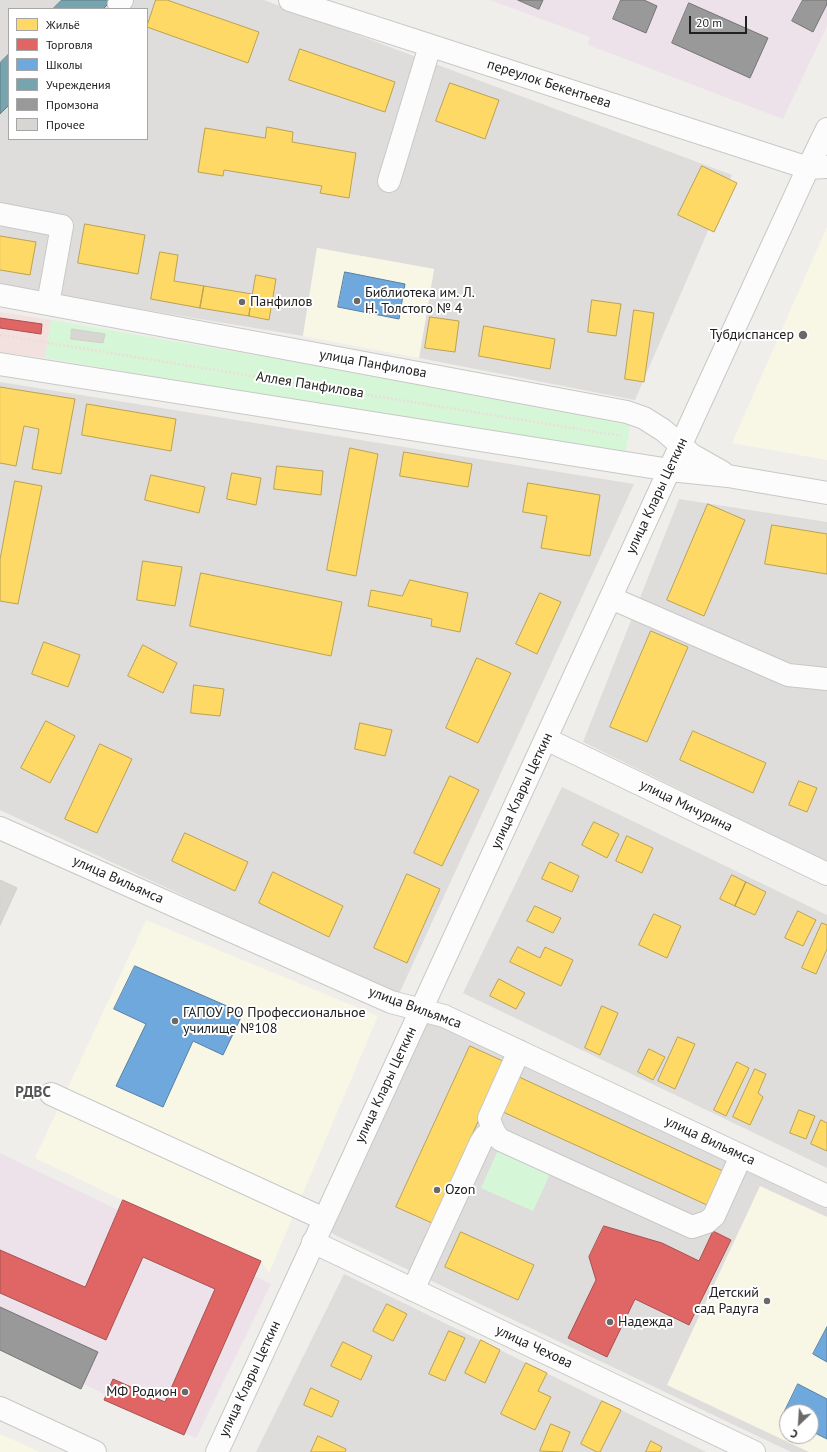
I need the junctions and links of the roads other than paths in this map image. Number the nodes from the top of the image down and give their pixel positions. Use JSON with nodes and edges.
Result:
{"nodes":[{"id":1,"x":290,"y":0,"type":"edge"},
{"id":2,"x":430,"y":46,"type":"junction"},
{"id":3,"x":827,"y":129,"type":"edge"},
{"id":4,"x":817,"y":167,"type":"edge"},
{"id":5,"x":389,"y":181,"type":"dead end"},
{"id":6,"x":0,"y":214,"type":"edge"},
{"id":7,"x":0,"y":296,"type":"edge"},
{"id":8,"x":48,"y":304,"type":"junction"},
{"id":9,"x":0,"y":364,"type":"edge"},
{"id":10,"x":680,"y":446,"type":"junction"},
{"id":11,"x":670,"y":470,"type":"junction"},
{"id":12,"x":728,"y":476,"type":"junction"},
{"id":13,"x":827,"y":493,"type":"edge"},
{"id":14,"x":611,"y":598,"type":"junction"},
{"id":15,"x":827,"y":679,"type":"edge"},
{"id":16,"x":546,"y":739,"type":"junction"},
{"id":17,"x":0,"y":828,"type":"edge"},
{"id":18,"x":827,"y":874,"type":"edge"},
{"id":19,"x":422,"y":1010,"type":"junction"},
{"id":20,"x":519,"y":1051,"type":"junction"},
{"id":21,"x":51,"y":1094,"type":"dead end"},
{"id":22,"x":493,"y":1130,"type":"junction"},
{"id":23,"x":741,"y":1156,"type":"junction"},
{"id":24,"x":827,"y":1196,"type":"edge"},
{"id":25,"x":324,"y":1219,"type":"junction"},
{"id":26,"x":313,"y":1242,"type":"junction"},
{"id":27,"x":413,"y":1290,"type":"junction"},
{"id":28,"x":0,"y":1408,"type":"edge"},
{"id":29,"x":94,"y":1452,"type":"edge"},
{"id":30,"x":217,"y":1452,"type":"edge"},
{"id":31,"x":754,"y":1452,"type":"edge"}],
"edges":[{"from":1,"to":2,"type":"street","name":"переулок Бекентьева"},
{"from":2,"to":4,"type":"street","name":"переулок Бекентьева"},
{"from":2,"to":5,"type":"street"},
{"from":3,"to":4,"type":"street","name":"улица Клары Цеткин"},
{"from":4,"to":10,"type":"street","name":"улица Клары Цеткин"},
{"from":6,"to":8,"type":"street"},
{"from":7,"to":8,"type":"street","name":"улица Панфилова"},
{"from":8,"to":10,"type":"street","name":"улица Панфилова"},
{"from":9,"to":11,"type":"street","name":"улица Панфилова"},
{"from":10,"to":11,"type":"street","name":"улица Клары Цеткин"},
{"from":10,"to":12,"type":"street","name":"улица Панфилова"},
{"from":11,"to":12,"type":"street","name":"улица Панфилова"},
{"from":11,"to":14,"type":"street","name":"улица Клары Цеткин"},
{"from":12,"to":13,"type":"street","name":"улица Панфилова"},
{"from":14,"to":15,"type":"street"},
{"from":14,"to":16,"type":"street","name":"улица Клары Цеткин"},
{"from":16,"to":18,"type":"street","name":"улица Мичурина"},
{"from":16,"to":19,"type":"street","name":"улица Клары Цеткин"},
{"from":17,"to":19,"type":"street","name":"улица Вильямса"},
{"from":19,"to":20,"type":"street","name":"улица Вильямса"},
{"from":19,"to":25,"type":"street","name":"улица Клары Цеткин"},
{"from":20,"to":22,"type":"street"},
{"from":20,"to":23,"type":"street","name":"улица Вильямса"},
{"from":21,"to":25,"type":"street"},
{"from":22,"to":23,"type":"street"},
{"from":22,"to":27,"type":"street"},
{"from":23,"to":24,"type":"street","name":"улица Вильямса"},
{"from":25,"to":26,"type":"street","name":"улица Клары Цеткин"},
{"from":26,"to":27,"type":"street","name":"улица Чехова"},
{"from":26,"to":30,"type":"street","name":"улица Клары Цеткин"},
{"from":27,"to":31,"type":"street","name":"улица Чехова"},
{"from":28,"to":29,"type":"street"}]}
